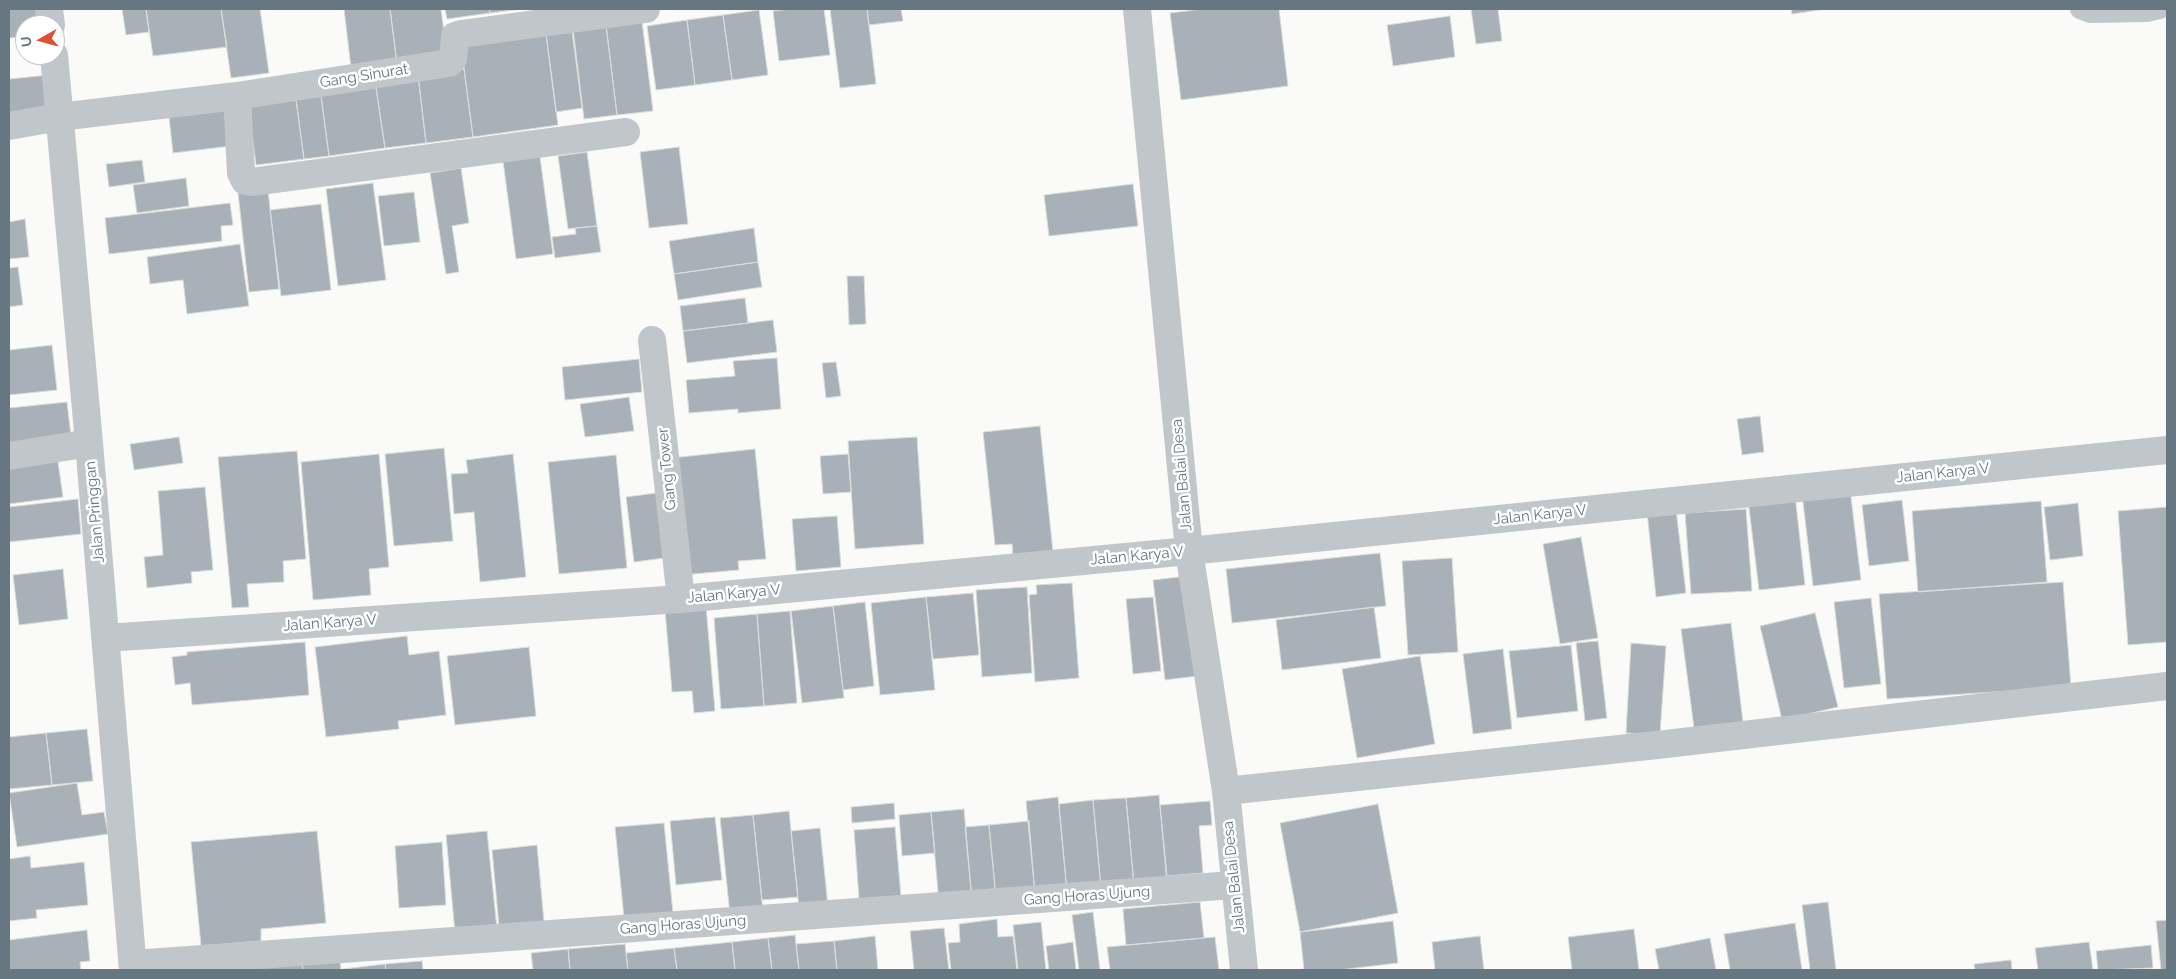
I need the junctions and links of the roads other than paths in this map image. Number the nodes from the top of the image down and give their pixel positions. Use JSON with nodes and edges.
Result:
{"nodes":[{"id":1,"x":646,"y":9,"type":"edge"},
{"id":2,"x":1137,"y":9,"type":"edge"},
{"id":3,"x":2080,"y":9,"type":"edge"},
{"id":4,"x":2160,"y":9,"type":"edge"},
{"id":5,"x":55,"y":65,"type":"edge"},
{"id":6,"x":237,"y":96,"type":"junction"},
{"id":7,"x":59,"y":118,"type":"junction"},
{"id":8,"x":9,"y":126,"type":"edge"},
{"id":9,"x":626,"y":132,"type":"dead end"},
{"id":10,"x":652,"y":340,"type":"dead end"},
{"id":11,"x":90,"y":443,"type":"junction"},
{"id":12,"x":2167,"y":450,"type":"edge"},
{"id":13,"x":9,"y":456,"type":"edge"},
{"id":14,"x":1189,"y":551,"type":"junction"},
{"id":15,"x":681,"y":599,"type":"junction"},
{"id":16,"x":106,"y":638,"type":"junction"},
{"id":17,"x":2167,"y":686,"type":"edge"},
{"id":18,"x":1226,"y":792,"type":"junction"},
{"id":19,"x":1234,"y":885,"type":"junction"},
{"id":20,"x":133,"y":967,"type":"edge"},
{"id":21,"x":1244,"y":970,"type":"edge"}],
"edges":[{"from":1,"to":6,"type":"street","name":"Gang Sinurat"},
{"from":2,"to":14,"type":"street","name":"Jalan Balai Desa"},
{"from":3,"to":4,"type":"lane"},
{"from":5,"to":7,"type":"street","name":"Jalan Pringgan"},
{"from":6,"to":7,"type":"street","name":"Gang Sinurat"},
{"from":6,"to":9,"type":"street"},
{"from":7,"to":8,"type":"street","name":"Gang Sinurat"},
{"from":7,"to":11,"type":"street","name":"Jalan Pringgan"},
{"from":10,"to":15,"type":"street","name":"Gang Tower"},
{"from":11,"to":13,"type":"street"},
{"from":11,"to":16,"type":"street","name":"Jalan Pringgan"},
{"from":12,"to":14,"type":"street","name":"Jalan Karya V"},
{"from":14,"to":15,"type":"street","name":"Jalan Karya V"},
{"from":14,"to":18,"type":"street","name":"Jalan Balai Desa"},
{"from":15,"to":16,"type":"street","name":"Jalan Karya V"},
{"from":16,"to":20,"type":"street","name":"Jalan Pringgan"},
{"from":17,"to":18,"type":"street"},
{"from":18,"to":19,"type":"street","name":"Jalan Balai Desa"},
{"from":19,"to":20,"type":"street","name":"Gang Horas Ujung"},
{"from":19,"to":21,"type":"street","name":"Jalan Balai Desa"}]}
